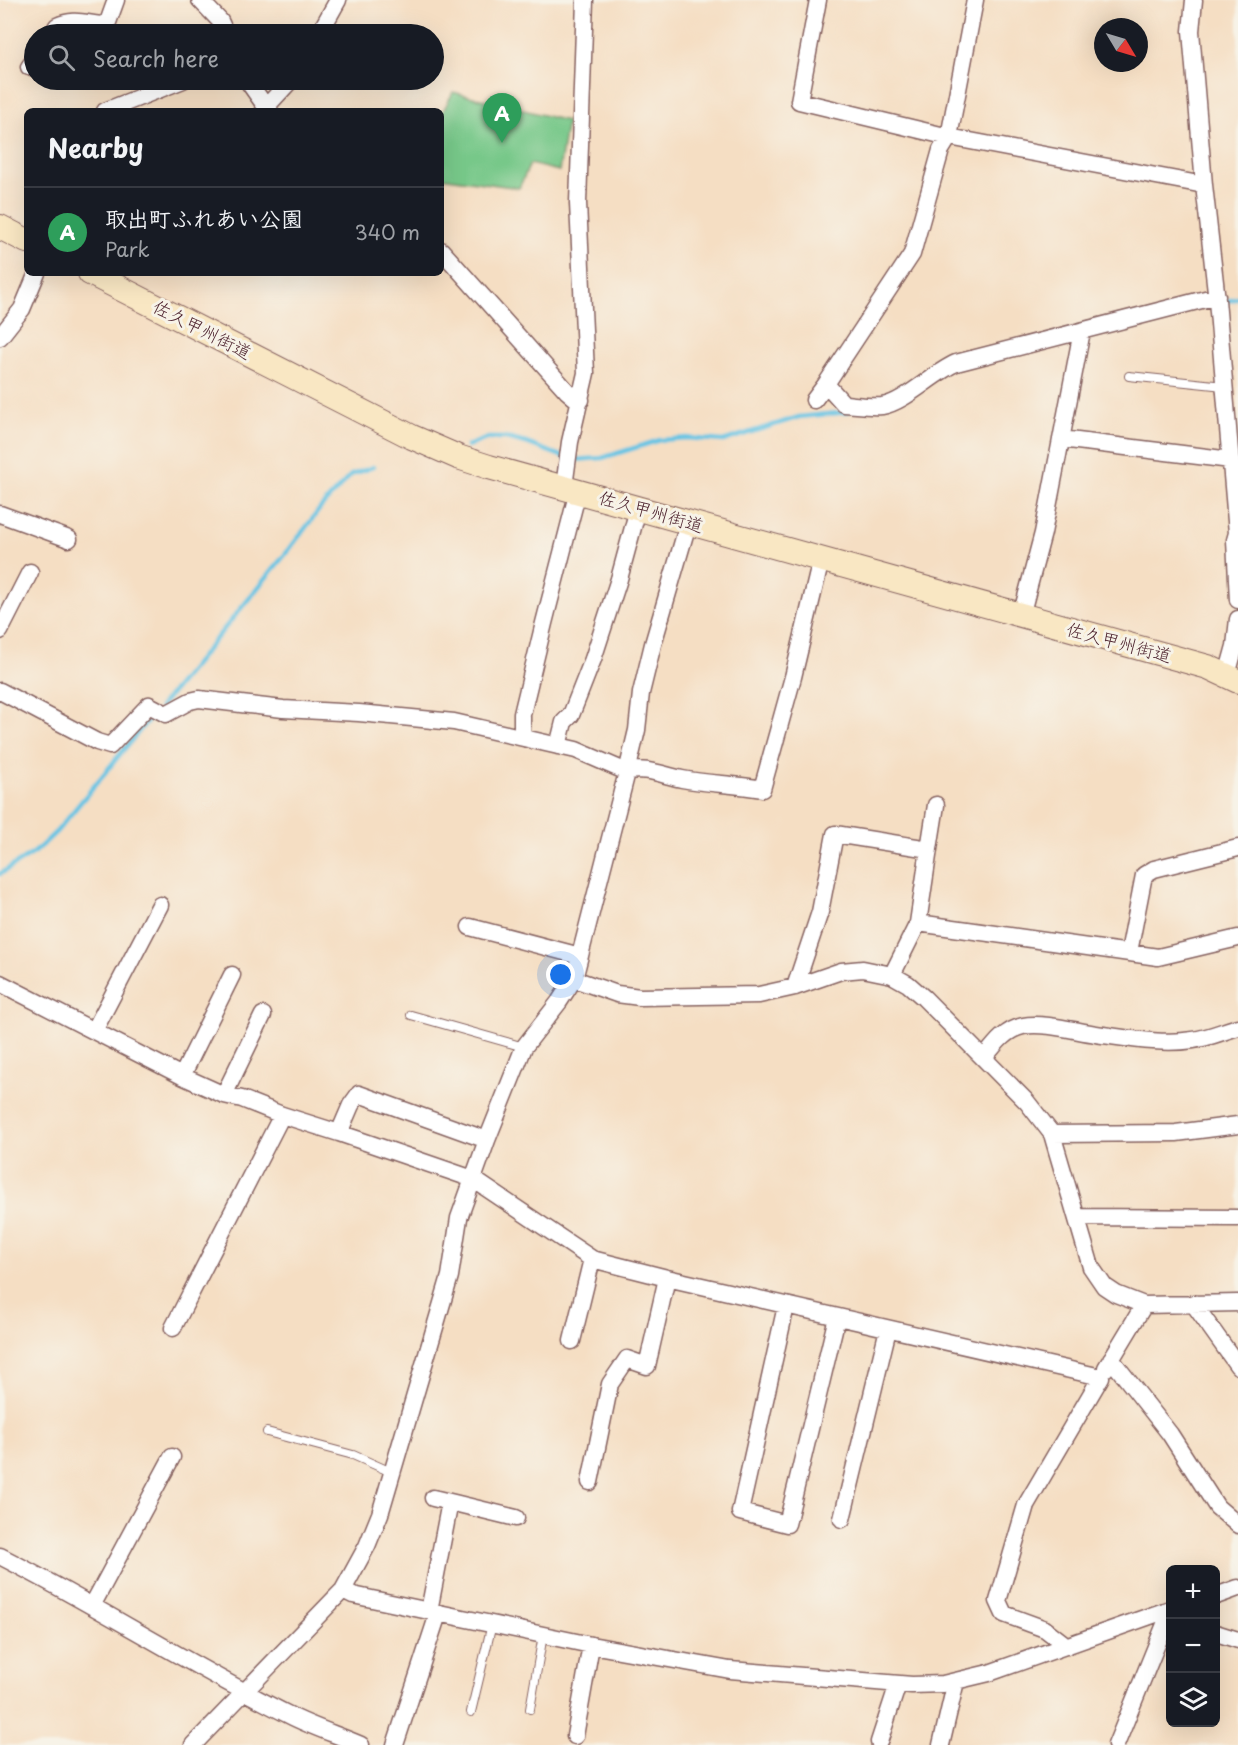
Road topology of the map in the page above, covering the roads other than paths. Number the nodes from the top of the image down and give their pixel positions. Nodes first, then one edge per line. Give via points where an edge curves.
1 (116, 0) edge
2 (200, 0) edge
3 (338, 0) edge
4 (585, 0) edge
5 (818, 0) edge
6 (975, 0) edge
7 (1194, 0) edge
8 (64, 24) edge
9 (88, 24) edge
10 (107, 24) edge
11 (221, 24) edge
12 (325, 24) edge
13 (158, 90) edge
14 (254, 90) edge
15 (283, 90) edge
16 (113, 108) edge
17 (267, 108) edge
18 (269, 108) edge
19 (949, 137) junction
20 (1204, 185) junction
21 (0, 227) edge
22 (24, 239) edge
23 (444, 253) edge
24 (36, 276) edge
25 (96, 276) edge
26 (1217, 301) junction
27 (1082, 335) junction
28 (0, 337) edge
29 (1129, 376) dead end
30 (826, 384) junction
31 (1224, 386) junction
32 (581, 400) junction
33 (814, 400) dead end
34 (1060, 439) junction
35 (1231, 460) junction
36 (571, 489) junction
37 (638, 509) junction
38 (0, 514) edge
39 (688, 524) junction
40 (1237, 533) edge
41 (69, 539) dead end
42 (821, 560) junction
43 (30, 572) dead end
44 (1238, 600) edge
45 (1021, 616) junction
46 (1238, 619) edge
47 (0, 631) edge
48 (1236, 646) edge
49 (1233, 678) edge
50 (0, 691) edge
51 (522, 737) junction
52 (558, 746) junction
53 (627, 772) junction
54 (936, 805) dead end
55 (1238, 848) edge
56 (929, 849) junction
57 (160, 905) dead end
58 (918, 923) junction
59 (470, 927) dead end
60 (1238, 938) edge
61 (1129, 952) junction
62 (580, 956) junction
63 (232, 975) dead end
64 (892, 975) junction
65 (574, 979) junction
66 (0, 983) edge
67 (795, 987) junction
68 (263, 1015) dead end
69 (411, 1015) dead end
70 (1238, 1027) edge
71 (94, 1031) junction
72 (524, 1047) junction
73 (984, 1058) junction
74 (182, 1076) junction
75 (224, 1095) junction
76 (282, 1115) junction
77 (1238, 1125) edge
78 (339, 1132) junction
79 (1052, 1134) junction
80 (487, 1140) junction
81 (473, 1179) junction
82 (1077, 1217) junction
83 (1238, 1218) edge
84 (592, 1259) junction
85 (667, 1278) junction
86 (1193, 1303) junction
87 (1238, 1304) edge
88 (786, 1305) junction
89 (1144, 1305) junction
90 (837, 1317) junction
91 (173, 1328) dead end
92 (888, 1329) junction
93 (572, 1341) dead end
94 (1112, 1359) junction
95 (1238, 1366) edge
96 (1101, 1377) junction
97 (267, 1432) dead end
98 (172, 1457) dead end
99 (391, 1472) junction
100 (590, 1482) dead end
101 (433, 1498) dead end
102 (450, 1502) junction
103 (516, 1518) dead end
104 (842, 1519) dead end
105 (1238, 1525) edge
106 (0, 1556) edge
107 (1238, 1588) edge
108 (343, 1590) junction
109 (1220, 1594) edge
110 (92, 1606) junction
111 (433, 1613) junction
112 (1166, 1616) edge
113 (1168, 1619) edge
114 (492, 1624) junction
115 (543, 1635) junction
116 (1220, 1635) edge
117 (1238, 1640) edge
118 (591, 1646) junction
119 (1067, 1646) junction
120 (956, 1681) junction
121 (898, 1684) junction
122 (244, 1692) junction
123 (530, 1709) dead end
124 (471, 1712) dead end
125 (575, 1736) dead end
126 (879, 1742) dead end
127 (193, 1745) edge
128 (361, 1745) edge
129 (395, 1745) edge
130 (942, 1745) edge
131 (1116, 1745) edge

1 - 10 street
2 - 11 street
3 - 12 street
4 - 32 street via 578,202 586,373
5 - 19 street via 799,101
6 - 19 street
7 - 20 street via 1191,31
8 - 9 street via 82,20
13 - 16 street
14 - 17 street
15 - 18 street
19 - 20 street
19 - 30 street via 941,150 912,254
20 - 26 street
21 - 22 street
23 - 32 street via 567,391
24 - 28 street via 22,309
25 - 36 street, 佐久甲州街道 via 412,437 458,457
26 - 27 street
26 - 31 street
27 - 30 street via 956,363 884,406 844,404
27 - 34 street
29 - 31 lane
30 - 33 street
31 - 35 street
32 - 36 street via 570,442
34 - 35 street
34 - 45 street via 1043,533
35 - 40 street
36 - 37 street, 佐久甲州街道
36 - 51 street via 522,714
37 - 39 street, 佐久甲州街道
37 - 52 street via 593,659 571,715 564,722
38 - 41 street
39 - 42 street, 佐久甲州街道
39 - 53 street via 643,683
40 - 44 street
42 - 45 street, 佐久甲州街道
42 - 53 street via 762,789 636,769
43 - 47 street
45 - 49 street, 佐久甲州街道 via 1208,667
46 - 48 street
48 - 49 street
50 - 51 street via 110,746 149,705 166,714 190,701 209,700 454,722
51 - 52 street
52 - 53 street
53 - 62 street
54 - 56 street
55 - 61 street via 1154,869 1144,875
56 - 58 street
56 - 67 street via 835,834 820,912
57 - 71 street
58 - 61 street
58 - 64 street
59 - 62 street
60 - 61 street via 1158,957
62 - 65 street
63 - 74 street
64 - 67 street via 863,969 841,971
64 - 73 street via 924,998
65 - 67 street via 640,998 759,995
65 - 72 street
66 - 71 street
68 - 75 street
69 - 72 lane
70 - 73 street via 1179,1041 1023,1026 1008,1032
71 - 74 street
72 - 80 street
73 - 79 street
74 - 75 street
75 - 76 street
76 - 78 street
76 - 91 street
77 - 79 street via 1176,1132
78 - 80 street via 358,1094
78 - 81 street
79 - 82 street
80 - 81 street
81 - 84 street
81 - 99 street via 459,1218 450,1276
82 - 83 street
82 - 89 street via 1091,1267 1104,1286
84 - 85 street
84 - 93 street
85 - 88 street
85 - 100 street via 647,1366 627,1359 610,1384
86 - 87 street
86 - 89 street
86 - 95 street
88 - 90 street
88 - 90 street via 740,1512 787,1524
89 - 94 street
90 - 92 street
92 - 96 street
92 - 104 street
94 - 96 street
94 - 105 street via 1170,1434 1217,1507
96 - 119 street via 1026,1505 998,1601 1004,1614 1045,1629
97 - 99 lane via 353,1455
98 - 110 street
99 - 108 street via 367,1546
101 - 102 street
102 - 103 street
102 - 111 street
106 - 110 street
107 - 109 street
108 - 111 street
108 - 122 street
110 - 122 street
111 - 114 street
111 - 129 street
112 - 119 street
113 - 131 street
114 - 115 street
114 - 124 lane
115 - 118 street
115 - 123 lane
116 - 117 street
118 - 121 street via 730,1670
118 - 125 street
119 - 120 street
120 - 121 street
120 - 130 street
121 - 126 street
122 - 127 street
122 - 128 street

